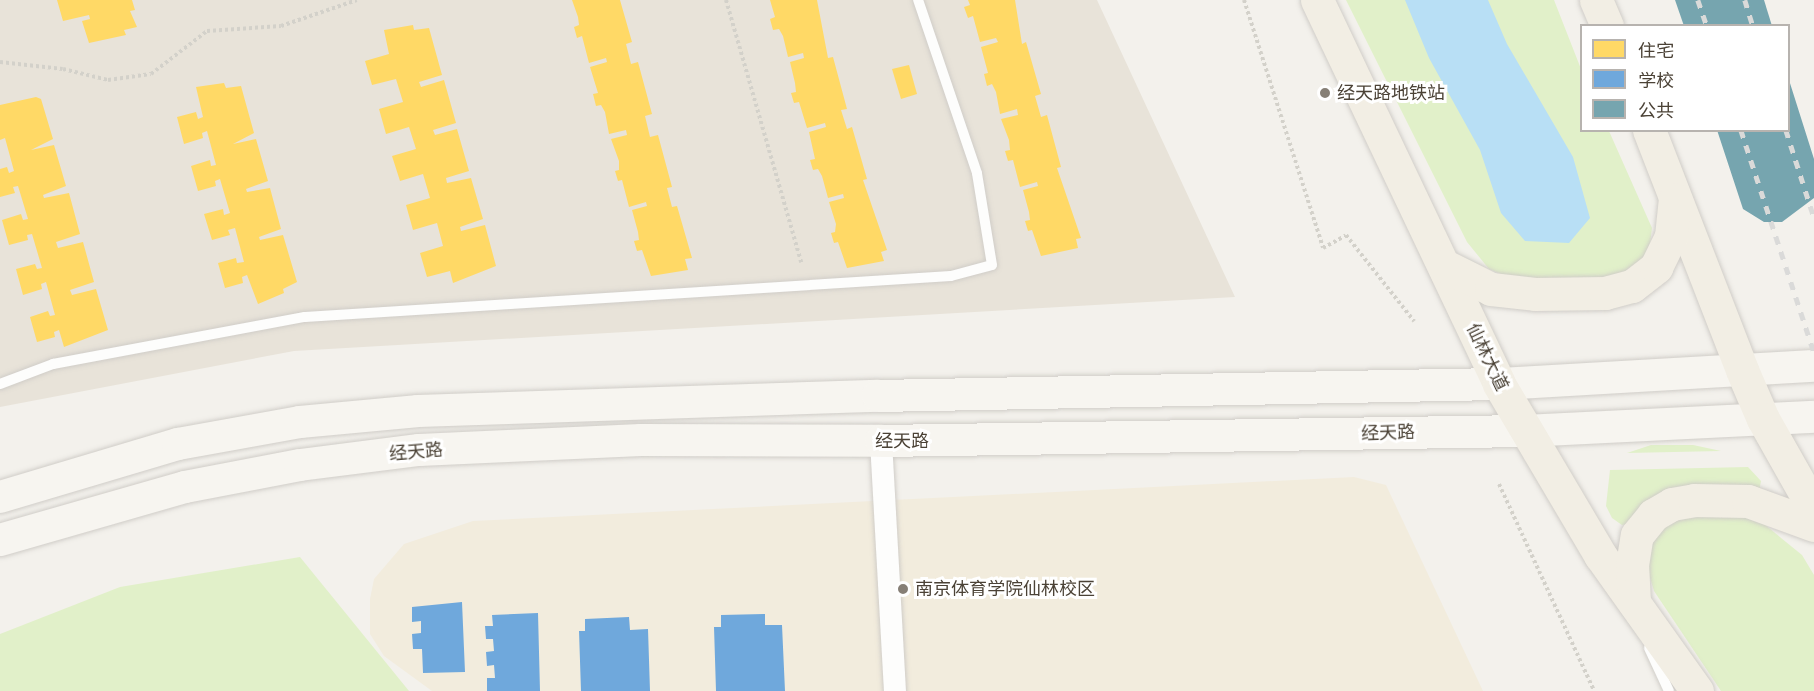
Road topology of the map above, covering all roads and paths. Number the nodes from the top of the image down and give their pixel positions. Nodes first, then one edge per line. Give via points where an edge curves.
1 (357, 0) edge
2 (726, 0) edge
3 (918, 0) edge
4 (1244, 0) edge
5 (1317, 0) edge
6 (1596, 0) edge
7 (1605, 24) edge
8 (0, 62) edge
9 (1650, 132) edge
10 (1675, 198) junction
11 (801, 262) dead end
12 (1445, 266) junction
13 (1414, 321) dead end
14 (1814, 366) edge
15 (1742, 370) junction
16 (0, 384) edge
17 (1499, 384) junction
18 (1814, 417) edge
19 (1763, 419) junction
20 (1525, 431) junction
21 (881, 441) junction
22 (1499, 484) dead end
23 (0, 497) edge
24 (1814, 509) edge
25 (1814, 525) edge
26 (0, 540) edge
27 (1600, 555) junction
28 (1634, 602) junction
29 (895, 691) edge
30 (1594, 691) edge
31 (1669, 691) edge
32 (1697, 691) edge

1 - 8 path via 281,26 207,31 151,74 108,80
2 - 11 path
3 - 16 lane via 977,173 992,265 951,276 305,317 53,364
4 - 13 path via 1323,248 1346,235
5 - 12 main road, 仙林大道
6 - 7 main road
9 - 10 main road
10 - 12 main road via 1671,236 1656,267 1632,286 1605,293 1535,294 1491,289
10 - 15 main road
12 - 17 main road, 仙林大道
14 - 15 main road
15 - 17 main road
15 - 19 main road
17 - 20 main road, 仙林大道
17 - 23 main road via 818,398 418,411 300,422 178,444
18 - 19 main road, 经天路
19 - 20 main road, 经天路
19 - 24 main road
20 - 21 main road, 经天路
20 - 27 main road, 仙林大道
21 - 26 main road, 经天路 via 641,440 419,450 300,465 185,487
21 - 29 street
22 - 30 path
25 - 28 main road via 1748,501 1694,500 1672,504 1653,515 1637,535 1632,564
27 - 28 main road, 仙林大道
27 - 31 lane
28 - 32 main road, 仙林大道

